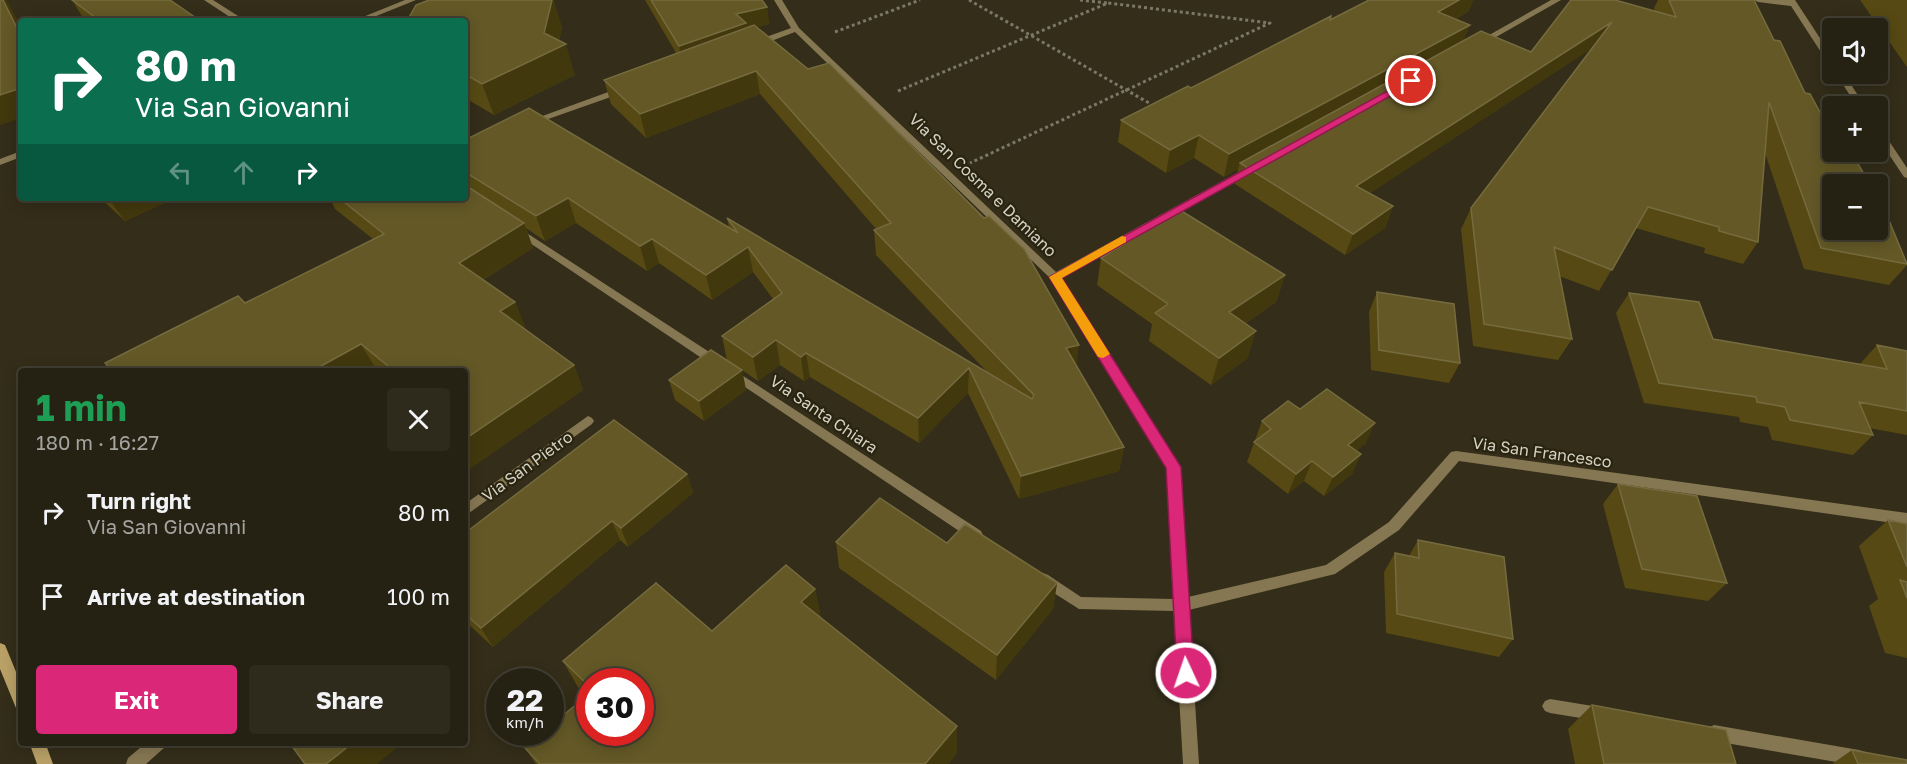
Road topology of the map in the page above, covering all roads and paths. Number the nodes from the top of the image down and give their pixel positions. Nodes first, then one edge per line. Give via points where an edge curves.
1 (208, 0) edge
2 (412, 0) edge
3 (778, 0) edge
4 (920, 0) edge
5 (969, 0) edge
6 (1080, 0) edge
7 (1557, 0) edge
8 (1758, 0) edge
9 (1792, 2) edge
10 (1108, 3) junction
11 (238, 18) edge
12 (365, 18) edge
13 (796, 29) junction
14 (1031, 36) junction
15 (809, 41) junction
16 (1473, 46) edge
17 (1822, 47) edge
18 (741, 49) edge
19 (630, 87) edge
20 (1126, 90) junction
21 (872, 102) junction
22 (1149, 103) edge
23 (520, 126) edge
24 (1888, 146) edge
25 (18, 155) edge
26 (1264, 161) edge
27 (0, 162) edge
28 (947, 174) junction
29 (1907, 175) edge
30 (505, 221) edge
31 (1055, 277) junction
32 (588, 421) dead end
33 (468, 509) edge
34 (1907, 519) edge
35 (990, 544) edge
36 (1030, 570) edge
37 (1182, 605) junction
38 (0, 650) edge
39 (18, 695) edge
40 (1550, 706) dead end
41 (1619, 717) edge
42 (1700, 731) edge
43 (38, 746) edge
44 (154, 746) edge
45 (1874, 760) edge
46 (45, 764) edge
47 (134, 764) edge
48 (1191, 764) edge

1 - 11 street
2 - 12 street
3 - 13 street, Via San Cosma e Damiano
4 - 15 path
5 - 14 path
6 - 10 path
7 - 16 street
8 - 9 street
9 - 17 street
10 - 14 path
10 - 20 path via 1270,23
13 - 15 street, Via San Cosma e Damiano
13 - 18 street
14 - 20 path
14 - 21 path
15 - 21 street, Via San Cosma e Damiano
19 - 23 street
20 - 22 path
20 - 28 path
21 - 28 street, Via San Cosma e Damiano
24 - 29 street
25 - 27 street
26 - 31 street
28 - 31 street, Via San Cosma e Damiano
30 - 35 street, Via Santa Chiara
31 - 37 street, Via San Cosma e Damiano via 1173,467
32 - 33 street, Via San Pietro
34 - 37 street, Via San Francesco via 1456,456 1394,526 1330,570
36 - 37 street via 1080,603
37 - 48 street, Via San Cosma e Damiano
38 - 39 street
40 - 41 street
42 - 45 street
43 - 46 street
44 - 47 street

